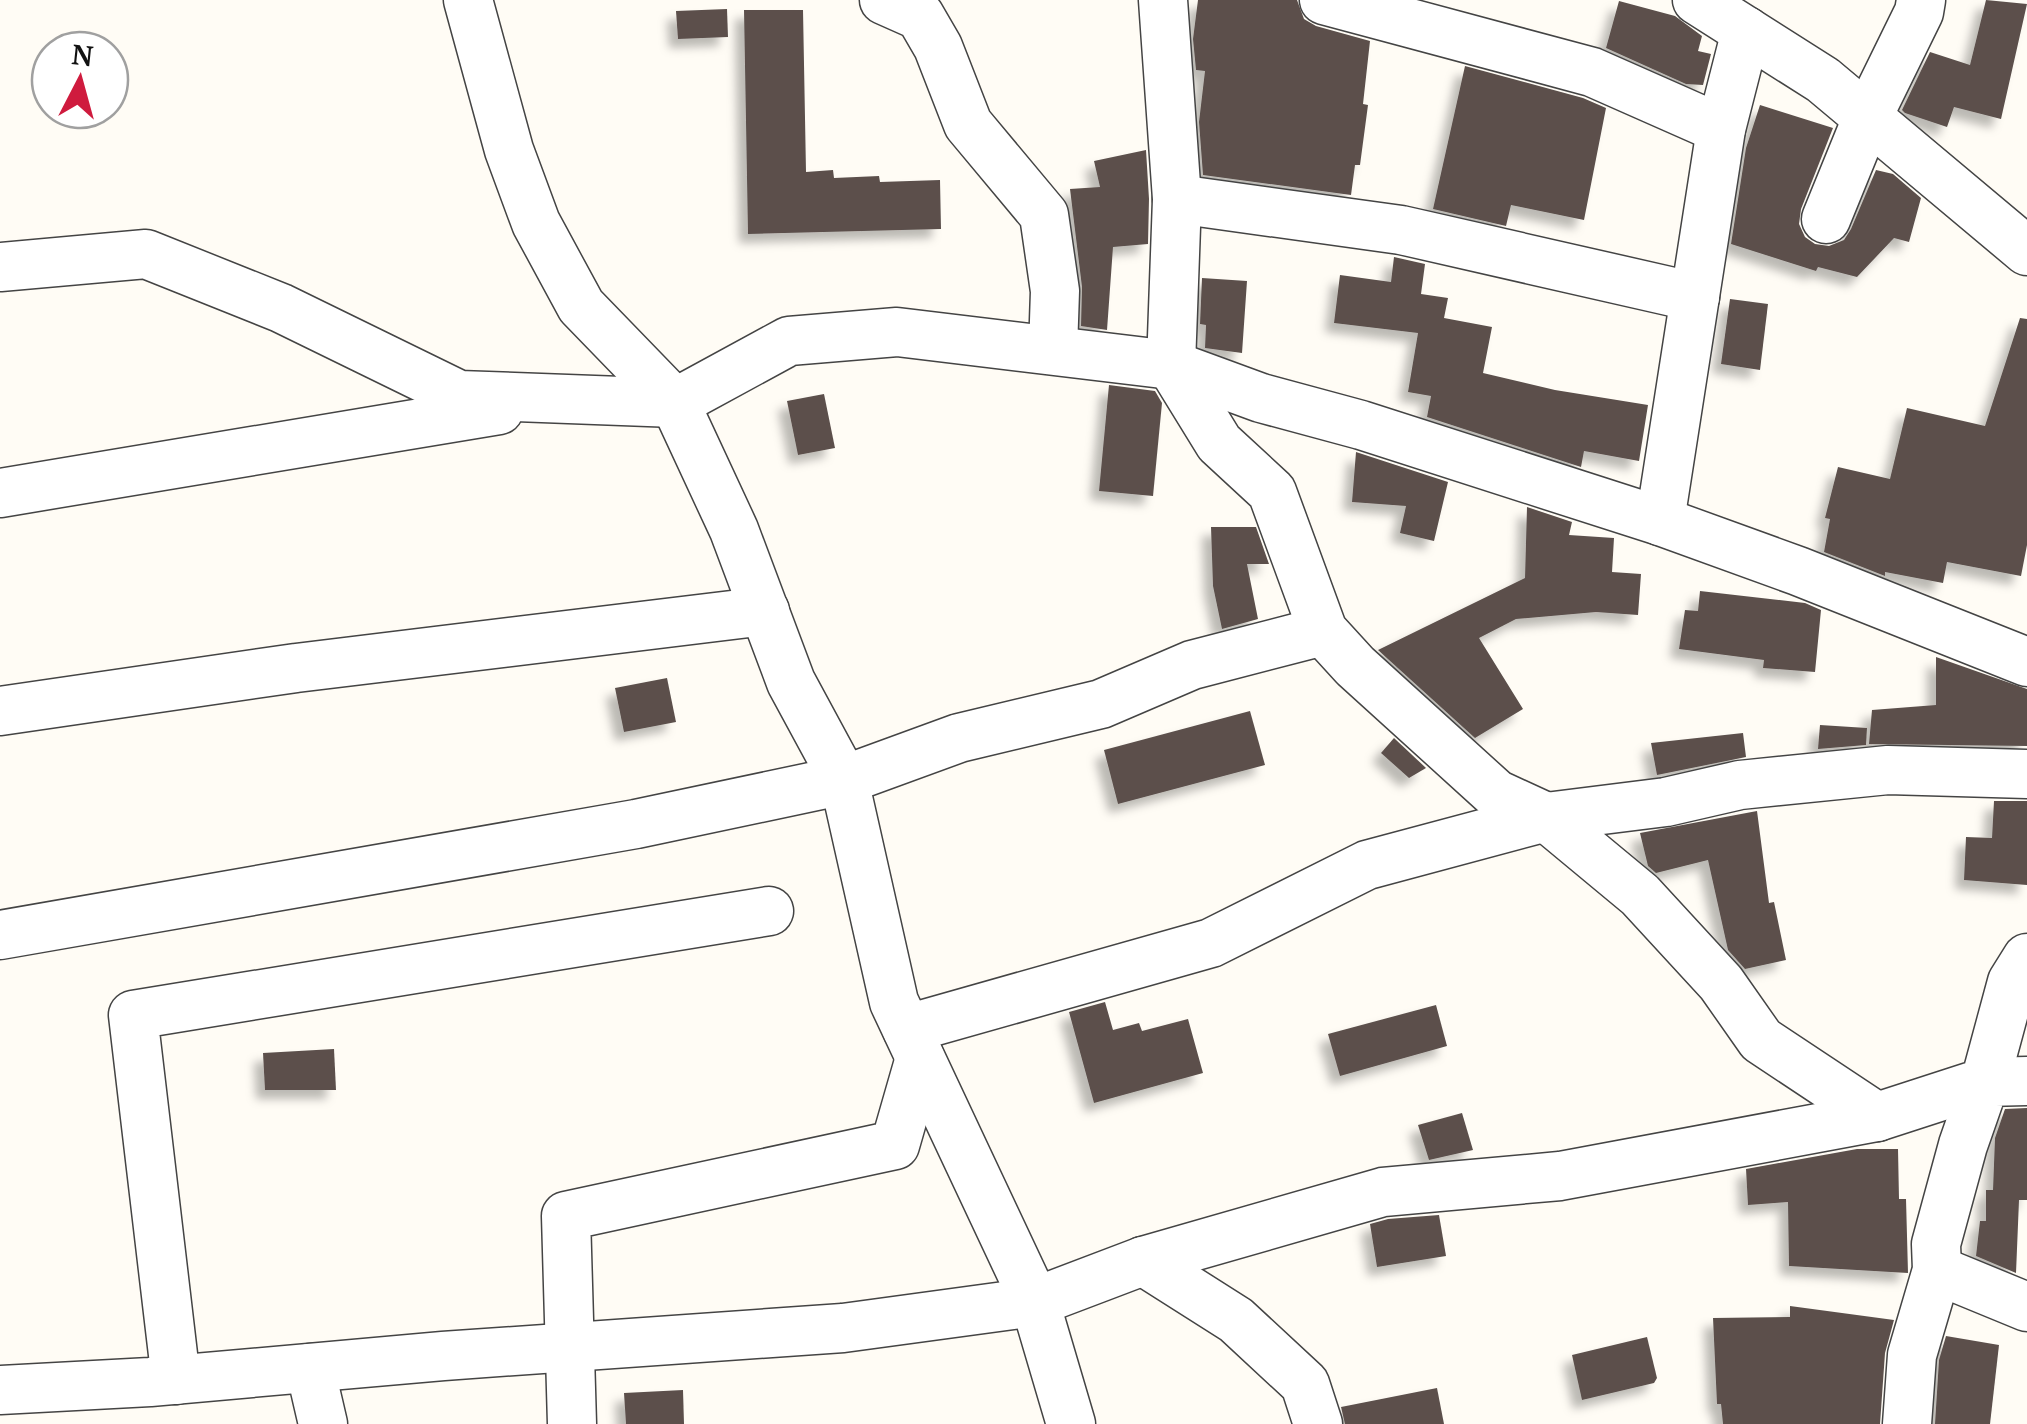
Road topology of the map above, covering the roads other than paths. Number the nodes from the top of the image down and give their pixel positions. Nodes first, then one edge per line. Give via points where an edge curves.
1 (468, 0) edge
2 (884, 0) edge
3 (1163, 0) edge
4 (1324, 0) edge
5 (1697, 0) edge
6 (1922, 0) edge
7 (1746, 31) junction
8 (1868, 116) junction
9 (1721, 128) junction
10 (1177, 199) junction
11 (1826, 219) dead end
12 (2027, 251) edge
13 (0, 267) edge
14 (1695, 297) junction
15 (1053, 350) junction
16 (1171, 365) junction
17 (556, 400) junction
18 (675, 403) junction
19 (0, 494) edge
20 (1660, 521) junction
21 (764, 611) junction
22 (1323, 631) junction
23 (2027, 662) edge
24 (0, 711) edge
25 (2027, 774) edge
26 (844, 780) junction
27 (1546, 818) junction
28 (768, 911) dead end
29 (0, 935) edge
30 (2027, 958) edge
31 (914, 1043) junction
32 (2006, 1082) edge
33 (1877, 1117) junction
34 (1142, 1261) junction
35 (1937, 1270) junction
36 (1035, 1302) junction
37 (2027, 1306) edge
38 (570, 1347) junction
39 (310, 1368) junction
40 (176, 1380) junction
41 (0, 1390) edge
42 (323, 1424) edge
43 (572, 1424) edge
44 (1071, 1424) edge
45 (1318, 1424) edge
46 (1907, 1424) edge

1 - 18 street via 536,223 580,306
2 - 15 street via 920,16 968,124 1044,215 1055,291
3 - 10 street
4 - 9 street via 1592,72
5 - 7 street
6 - 8 street
7 - 8 street
7 - 9 street
8 - 11 street
8 - 12 street
9 - 14 street
10 - 14 street via 1402,230
10 - 16 street
13 - 17 street via 146,254 281,308 459,395
14 - 20 street
15 - 16 street
15 - 18 street via 897,332 789,341
16 - 20 street
16 - 22 street via 1219,444 1272,492
17 - 18 street
17 - 19 street
18 - 21 street
20 - 23 street
21 - 24 street
21 - 26 street via 791,682
22 - 26 street via 1192,665 1101,704 959,738
22 - 27 street via 1496,794
25 - 27 street via 1888,770 1740,785
26 - 29 street via 636,824
26 - 31 street via 894,1002
27 - 31 street via 1367,865 1211,942
27 - 33 street via 1640,895 1721,983 1762,1040
28 - 40 street via 133,1015
30 - 32 street via 2012,982
31 - 36 street
31 - 38 street via 894,1145 566,1216
32 - 33 street
32 - 35 street via 1964,1145 1936,1244
33 - 34 street via 1560,1176 1383,1192
34 - 36 street
34 - 45 street via 1236,1320 1305,1384
35 - 37 street
35 - 46 street via 1912,1355
36 - 38 street via 843,1328
36 - 44 street
38 - 39 street
38 - 43 street
39 - 40 street
39 - 42 street
40 - 41 street

